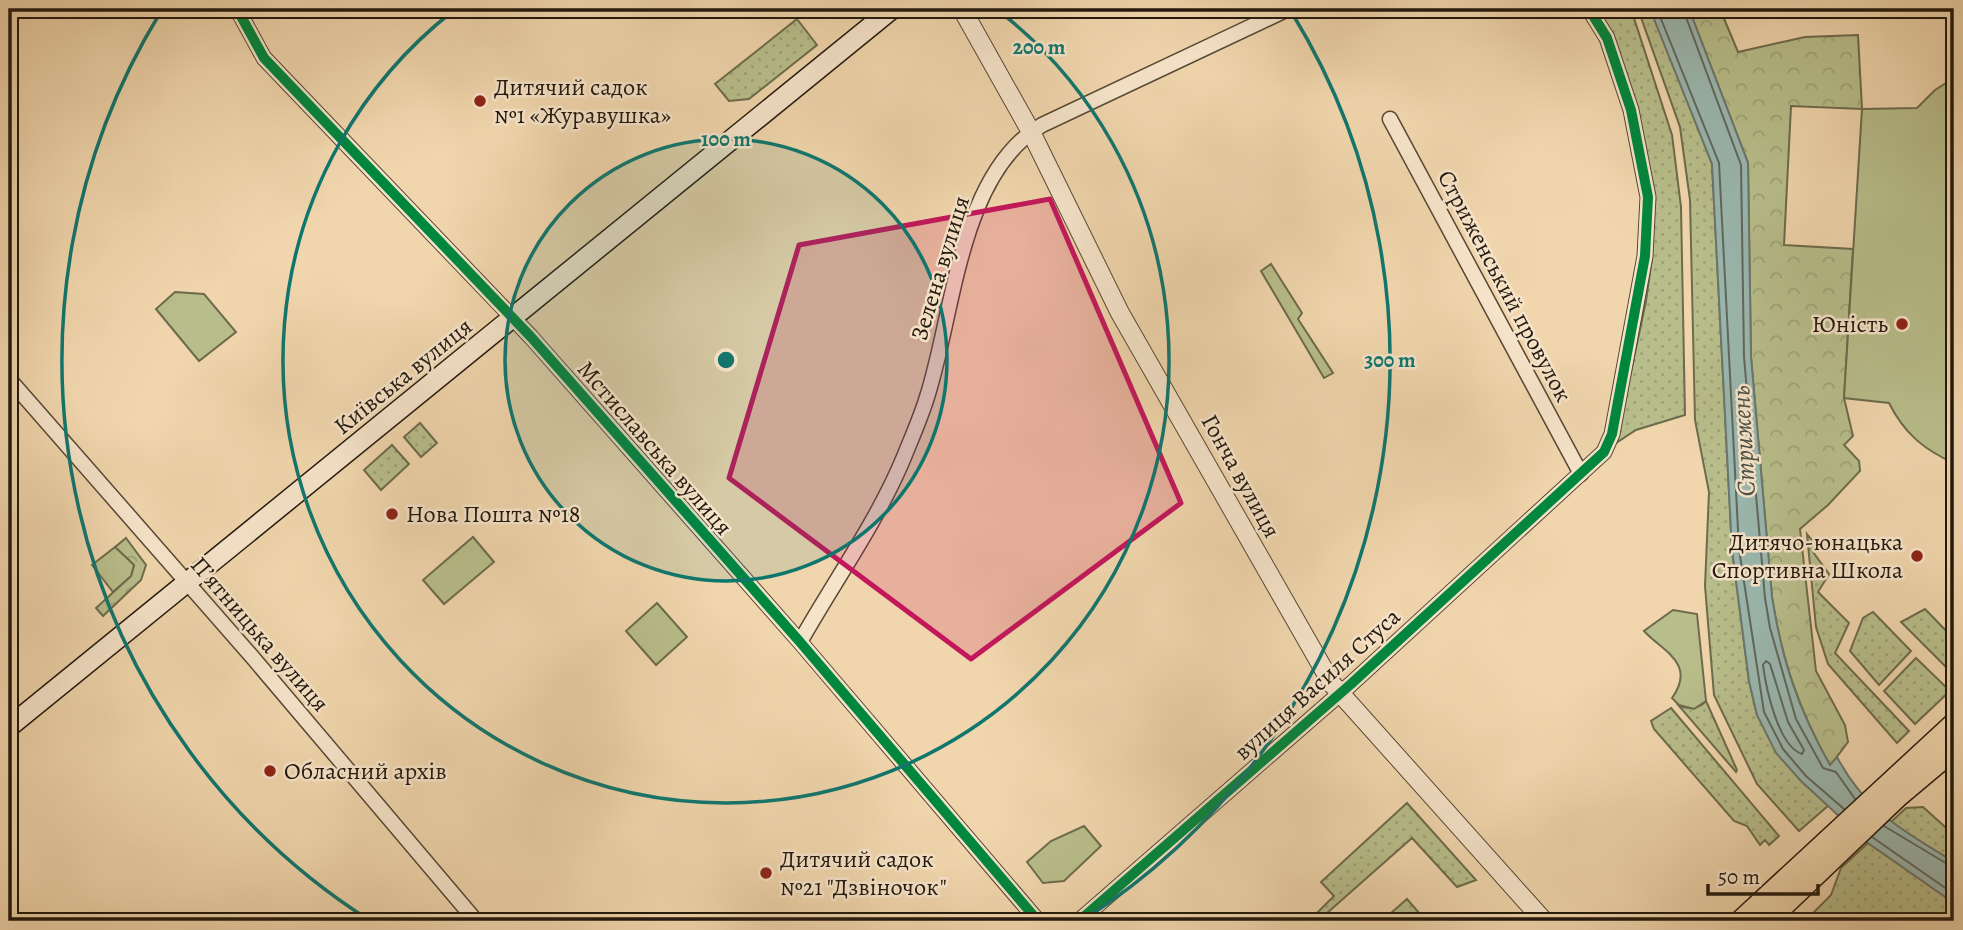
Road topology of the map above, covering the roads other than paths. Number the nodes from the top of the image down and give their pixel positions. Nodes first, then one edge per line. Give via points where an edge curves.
1 (237, 9) edge
2 (892, 9) edge
3 (962, 9) edge
4 (1288, 9) edge
5 (1589, 9) edge
6 (1390, 119) dead end
7 (1031, 132) junction
8 (513, 318) junction
9 (9, 379) edge
10 (1581, 474) junction
11 (185, 581) junction
12 (800, 642) junction
13 (1339, 695) junction
14 (1954, 724) edge
15 (9, 727) edge
16 (1954, 749) edge
17 (1892, 790) junction
18 (1830, 848) junction
19 (476, 921) edge
20 (1038, 921) edge
21 (1079, 921) edge
22 (1544, 921) edge
23 (1741, 921) edge
24 (1767, 921) edge

1 - 8 street, Мстиславська вулиця via 264,58
2 - 8 main road, Київська вулиця
3 - 7 street, Гонча вулиця
4 - 7 street, Зелена вулиця
5 - 10 street, вулиця Василя Стуса via 1607,38 1631,110 1648,197 1644,267 1612,435 1604,452
6 - 10 street, Стриженський провулок
7 - 12 street, Зелена вулиця via 1016,143 979,206 928,397 903,460 846,569
7 - 13 street, Гонча вулиця via 1120,313
8 - 11 main road, Київська вулиця
8 - 12 street, Мстиславська вулиця
9 - 11 street, Пʼятницька вулиця
10 - 13 street, вулиця Василя Стуса
11 - 15 main road, Київська вулиця
11 - 19 street, Пʼятницька вулиця
12 - 20 street, Мстиславська вулиця
13 - 21 street, вулиця Василя Стуса
13 - 22 street, Гонча вулиця
14 - 17 main road
16 - 17 main road
17 - 18 main road
18 - 23 main road
18 - 24 main road

